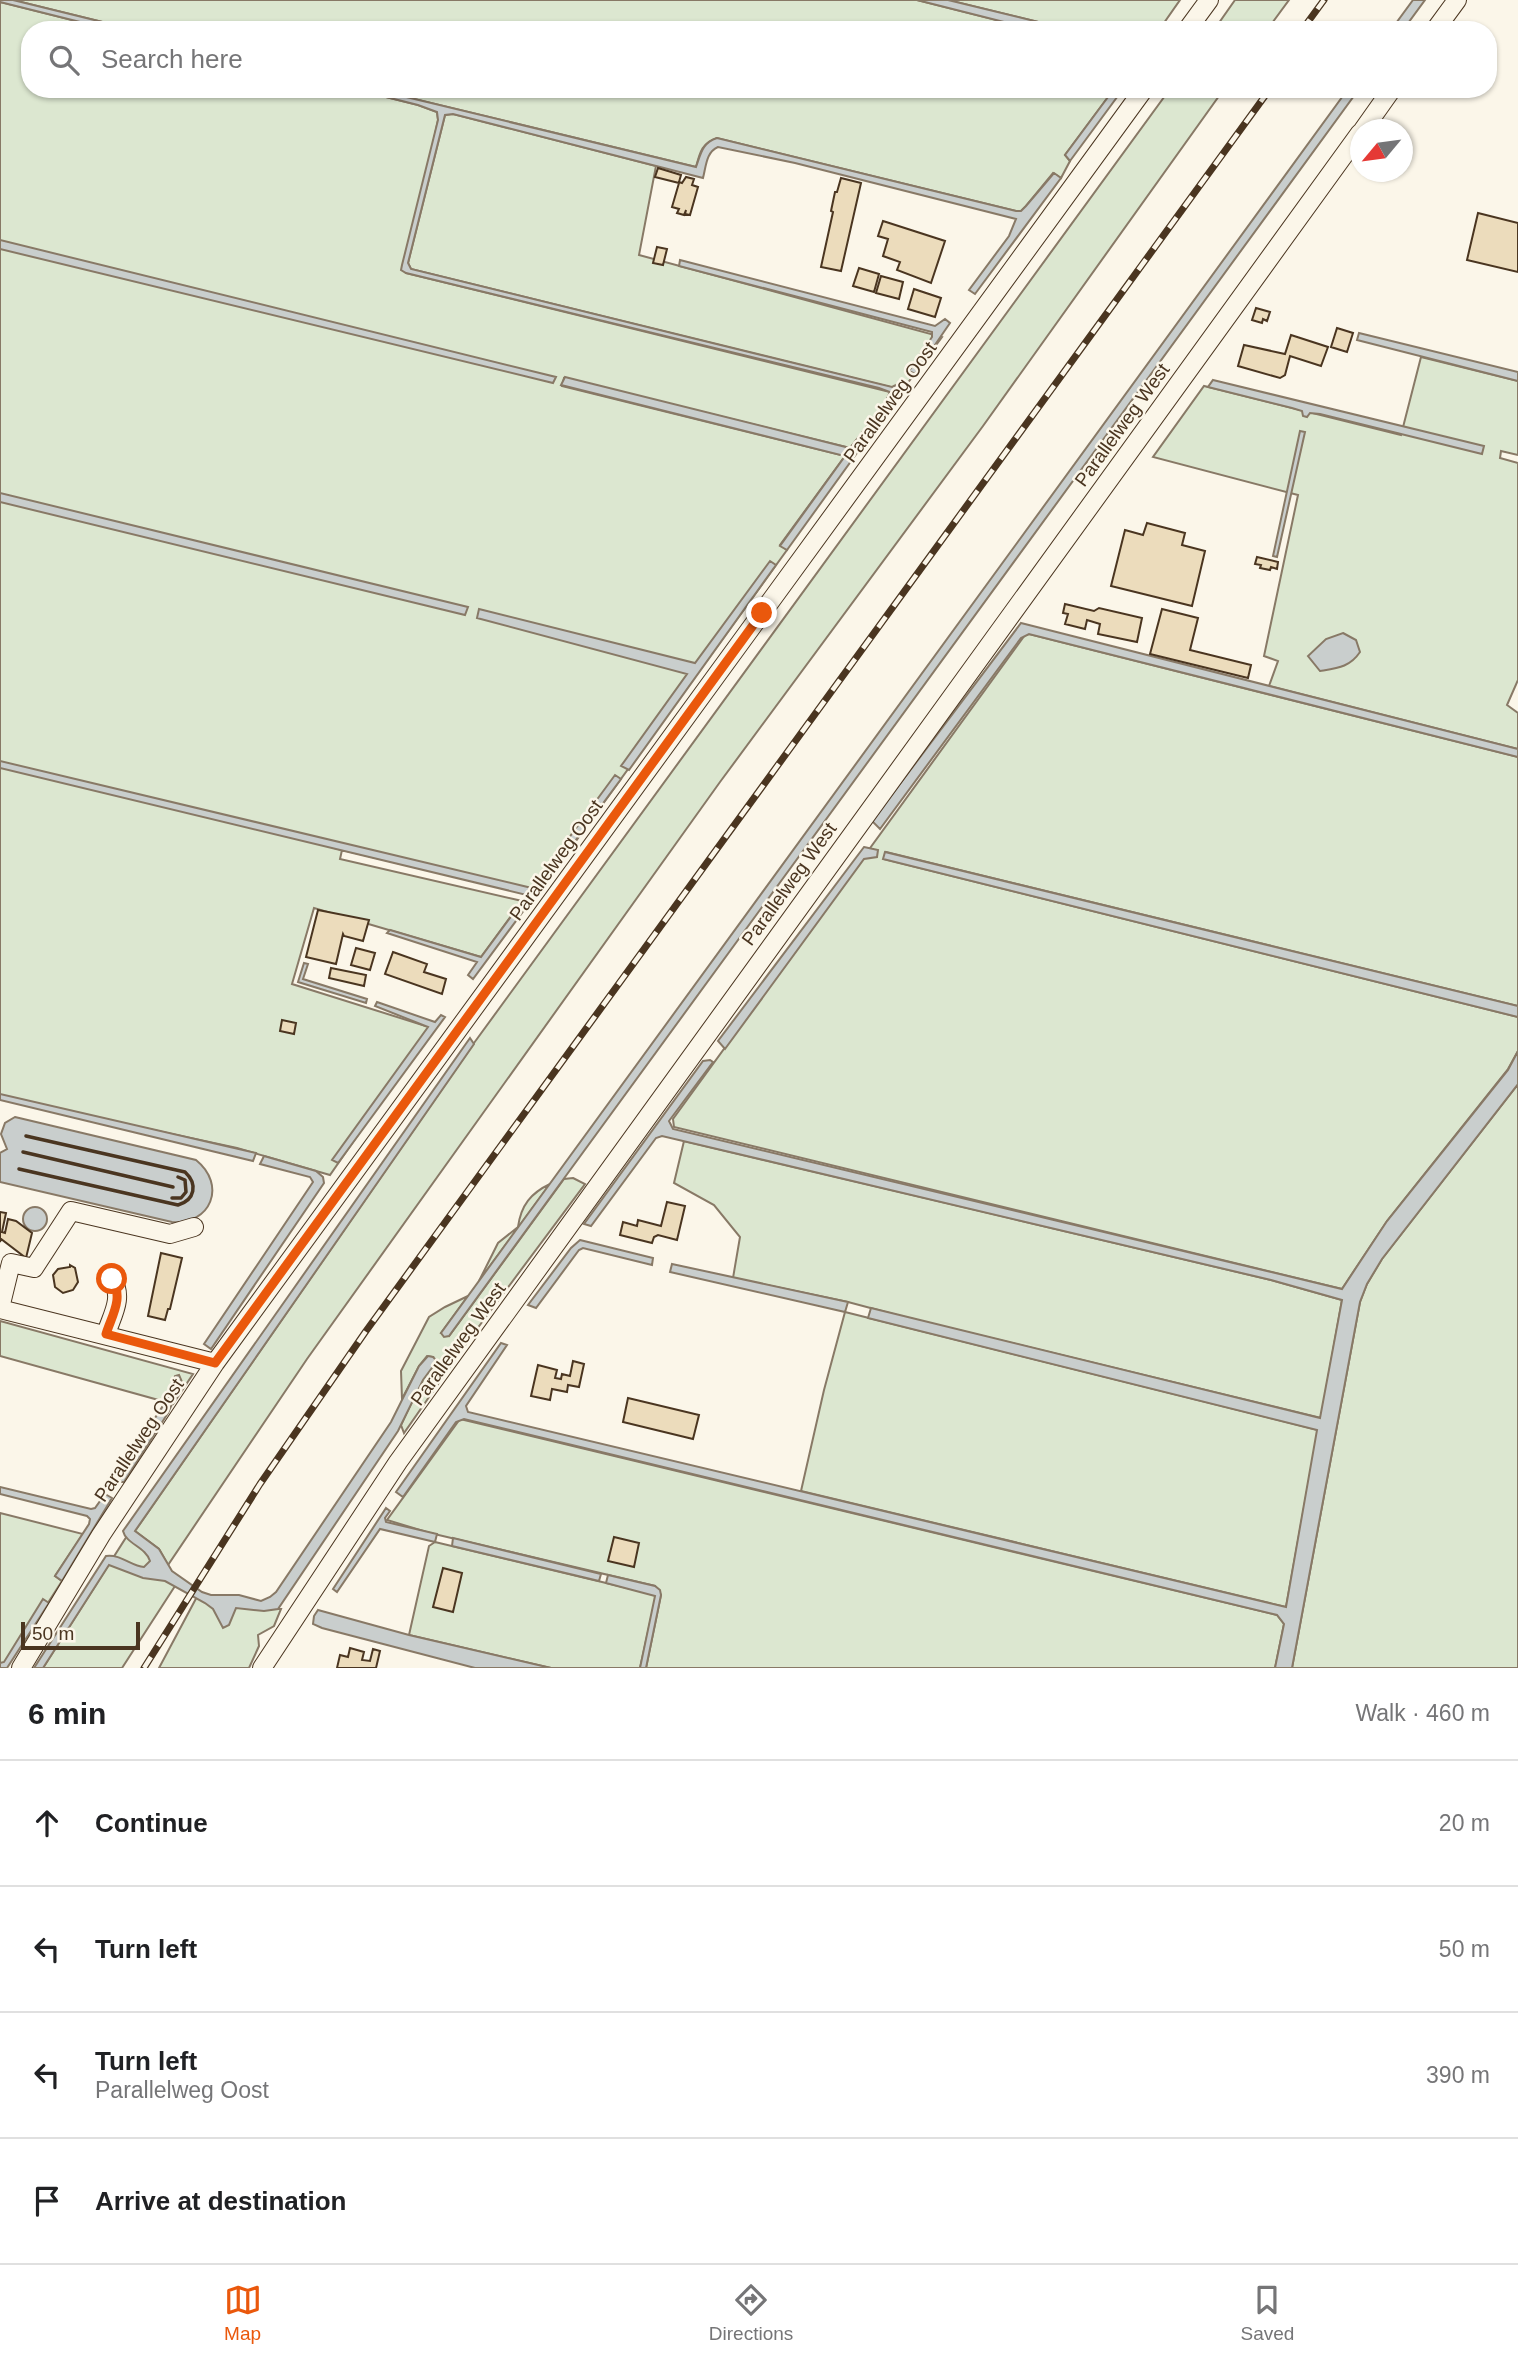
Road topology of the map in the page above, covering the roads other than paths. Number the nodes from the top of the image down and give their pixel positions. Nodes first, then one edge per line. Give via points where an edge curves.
1 (1209, 0) edge
2 (1457, 0) edge
3 (1194, 21) edge
4 (1442, 21) edge
5 (1137, 98) edge
6 (1386, 98) edge
7 (1371, 119) edge
8 (1350, 148) edge
9 (194, 1227) dead end
10 (112, 1279) dead end
11 (0, 1308) edge
12 (106, 1334) junction
13 (215, 1363) junction
14 (21, 1668) edge
15 (262, 1668) edge

1 - 3 street
2 - 4 street
5 - 13 street, Parallelweg Oost
6 - 7 street, Parallelweg West
8 - 15 street, Parallelweg West via 398,1462
9 - 11 street via 170,1234 71,1211 34,1268 11,1263
10 - 12 street via 118,1301
11 - 12 street
12 - 13 street
13 - 14 street, Parallelweg Oost via 101,1535

